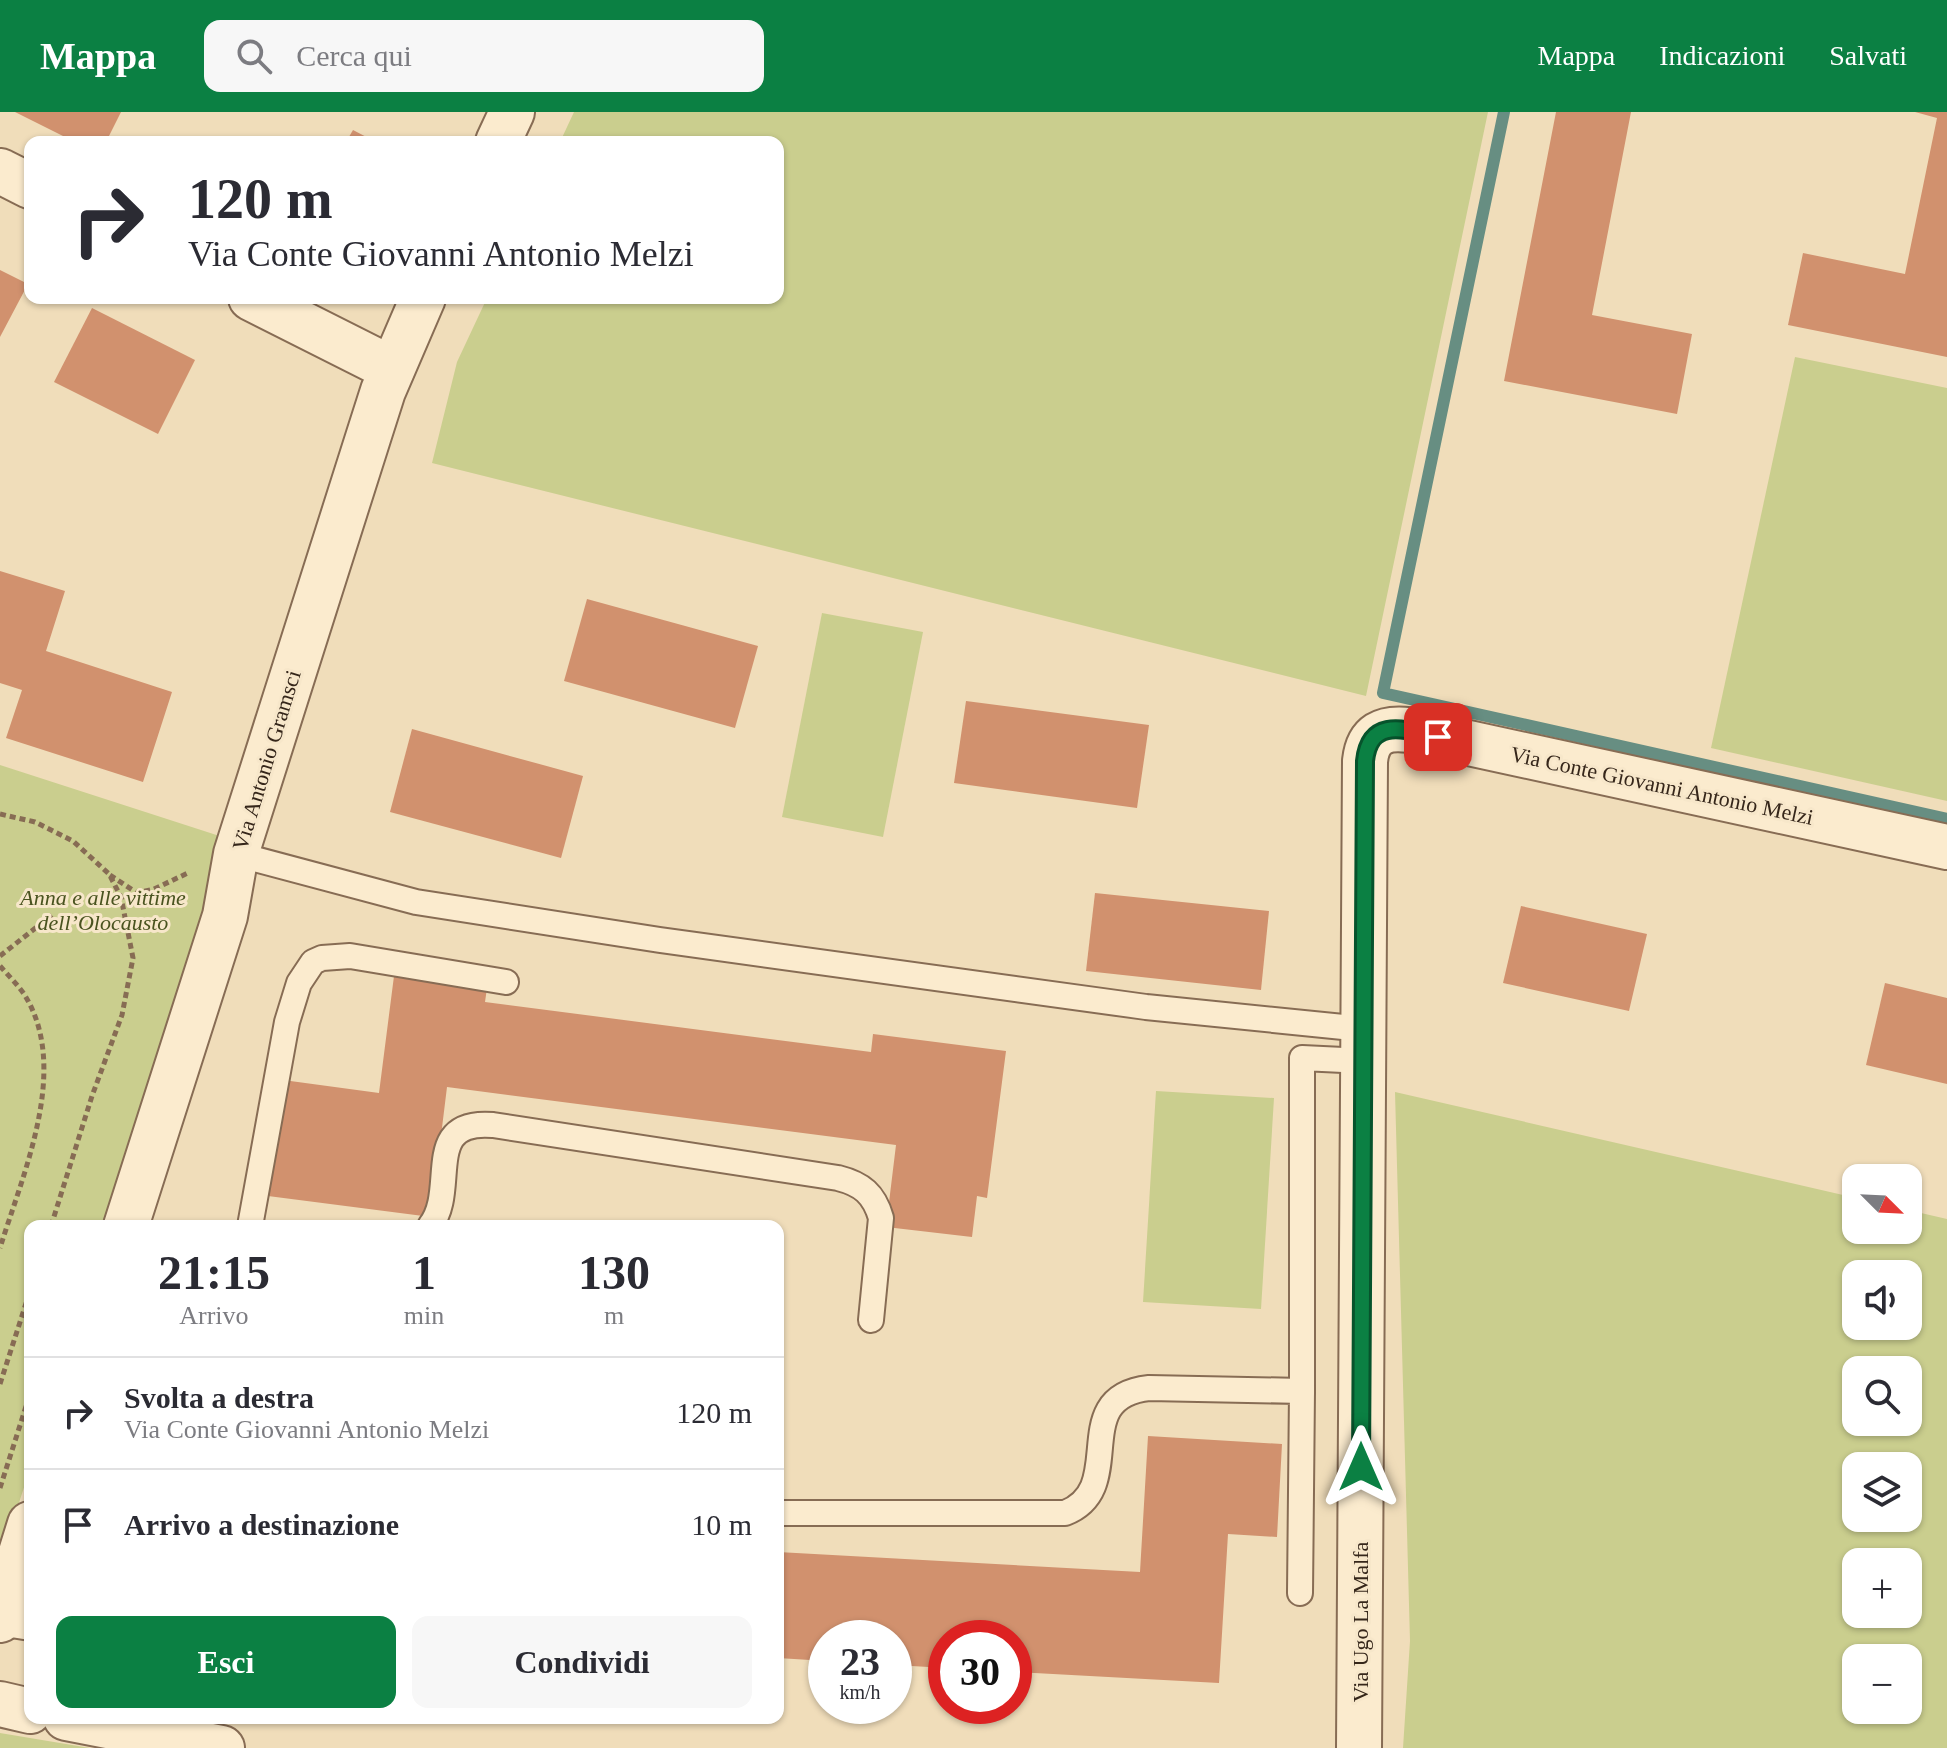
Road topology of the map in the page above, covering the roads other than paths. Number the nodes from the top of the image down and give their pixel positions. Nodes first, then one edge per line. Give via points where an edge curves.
1 (512, 112) edge
2 (501, 136) edge
3 (0, 171) edge
4 (24, 183) edge
5 (263, 304) edge
6 (420, 304) edge
7 (392, 369) junction
8 (1378, 732) joint
9 (1947, 847) edge
10 (236, 854) junction
11 (506, 982) dead end
12 (1363, 1045) junction
13 (128, 1220) edge
14 (251, 1220) edge
15 (434, 1220) edge
16 (871, 1320) dead end
17 (1302, 1391) junction
18 (784, 1513) edge
19 (24, 1543) edge
20 (1300, 1593) dead end
21 (0, 1621) edge
22 (24, 1627) edge
23 (0, 1704) edge
24 (24, 1710) edge
25 (97, 1724) edge
26 (222, 1748) edge
27 (1359, 1748) edge

1 - 2 street
3 - 4 street
5 - 7 street
6 - 7 street, Via Antonio Gramsci
7 - 10 street, Via Antonio Gramsci
8 - 9 street, Via Conte Giovanni Antonio Melzi via 1409,730
8 - 12 street, Via Ugo La Malfa via 1365,761
10 - 12 lane via 416,902 1146,1007
10 - 13 street, Via Antonio Gramsci via 225,916
11 - 14 lane via 350,956 329,955 313,962 299,983 287,1022
12 - 17 lane via 1302,1058
12 - 27 street, Via Ugo La Malfa
15 - 16 lane via 448,1147 461,1128 470,1125 838,1178 864,1188 881,1218
17 - 18 lane via 1149,1388 1125,1393 1102,1423 1091,1493 1065,1513
17 - 20 lane
19 - 21 street
21 - 22 lane
23 - 24 street
25 - 26 street

